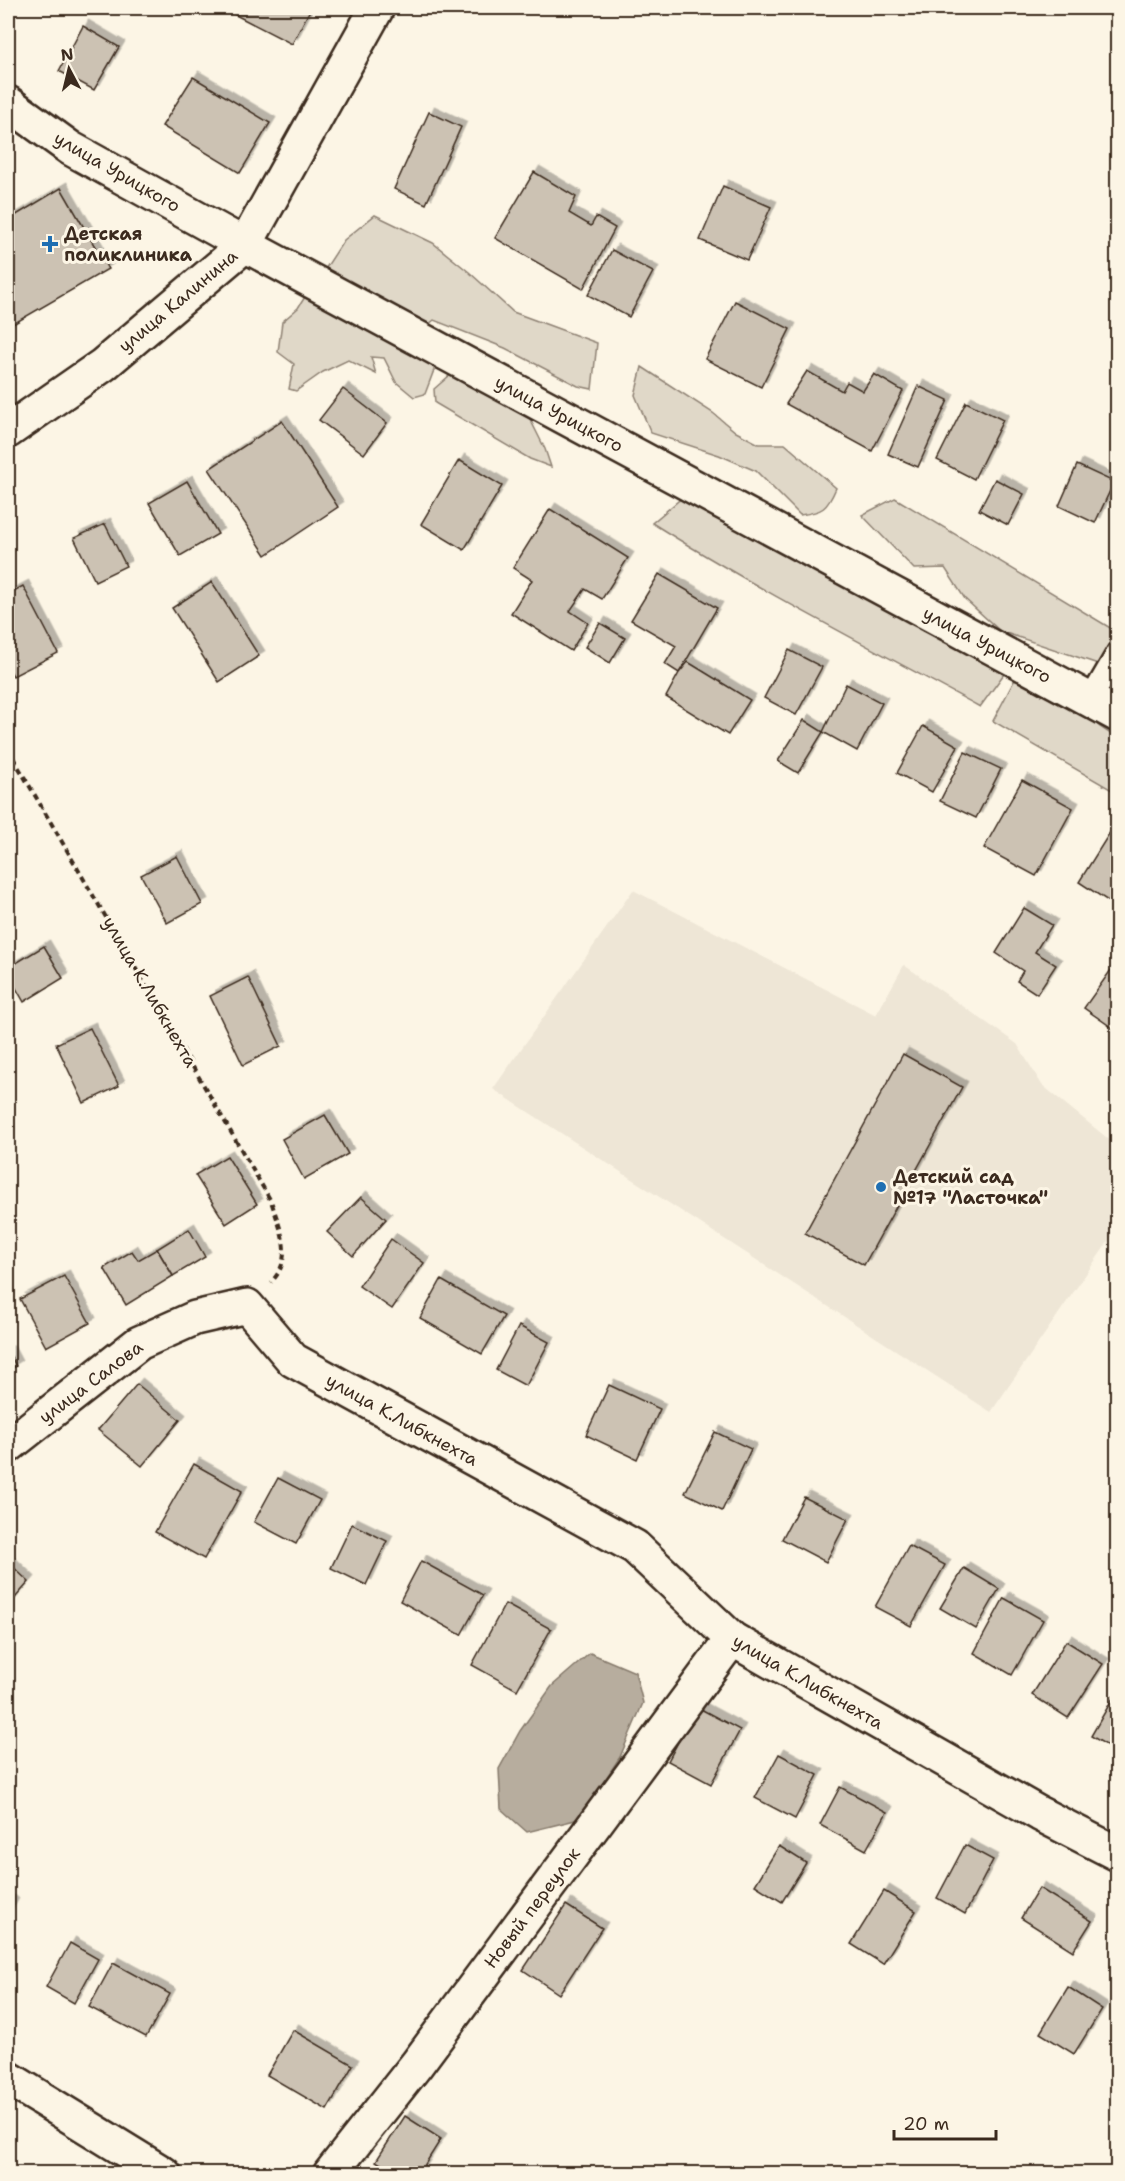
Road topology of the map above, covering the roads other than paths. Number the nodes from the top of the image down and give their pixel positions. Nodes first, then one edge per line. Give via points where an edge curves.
1 (377, 8) edge
2 (8, 103) edge
3 (245, 244) junction
4 (8, 431) edge
5 (1118, 652) edge
6 (1104, 708) edge
7 (247, 1306) joint
8 (8, 1446) edge
9 (732, 1639) junction
10 (1118, 1854) edge
11 (8, 2078) edge
12 (164, 2174) edge
13 (330, 2174) edge

1 - 3 street, улица Калинина
2 - 3 street, улица Урицкого via 70,148
3 - 4 street, улица Калинина via 103,365
3 - 6 street, улица Урицкого
5 - 6 lane
7 - 8 street, улица Салова via 195,1318 139,1343
7 - 9 street, улица К.Либкнехта via 293,1360 635,1547
9 - 10 street, улица К.Либкнехта via 1040,1814
9 - 13 street, Новый переулок via 417,2064
11 - 12 street

